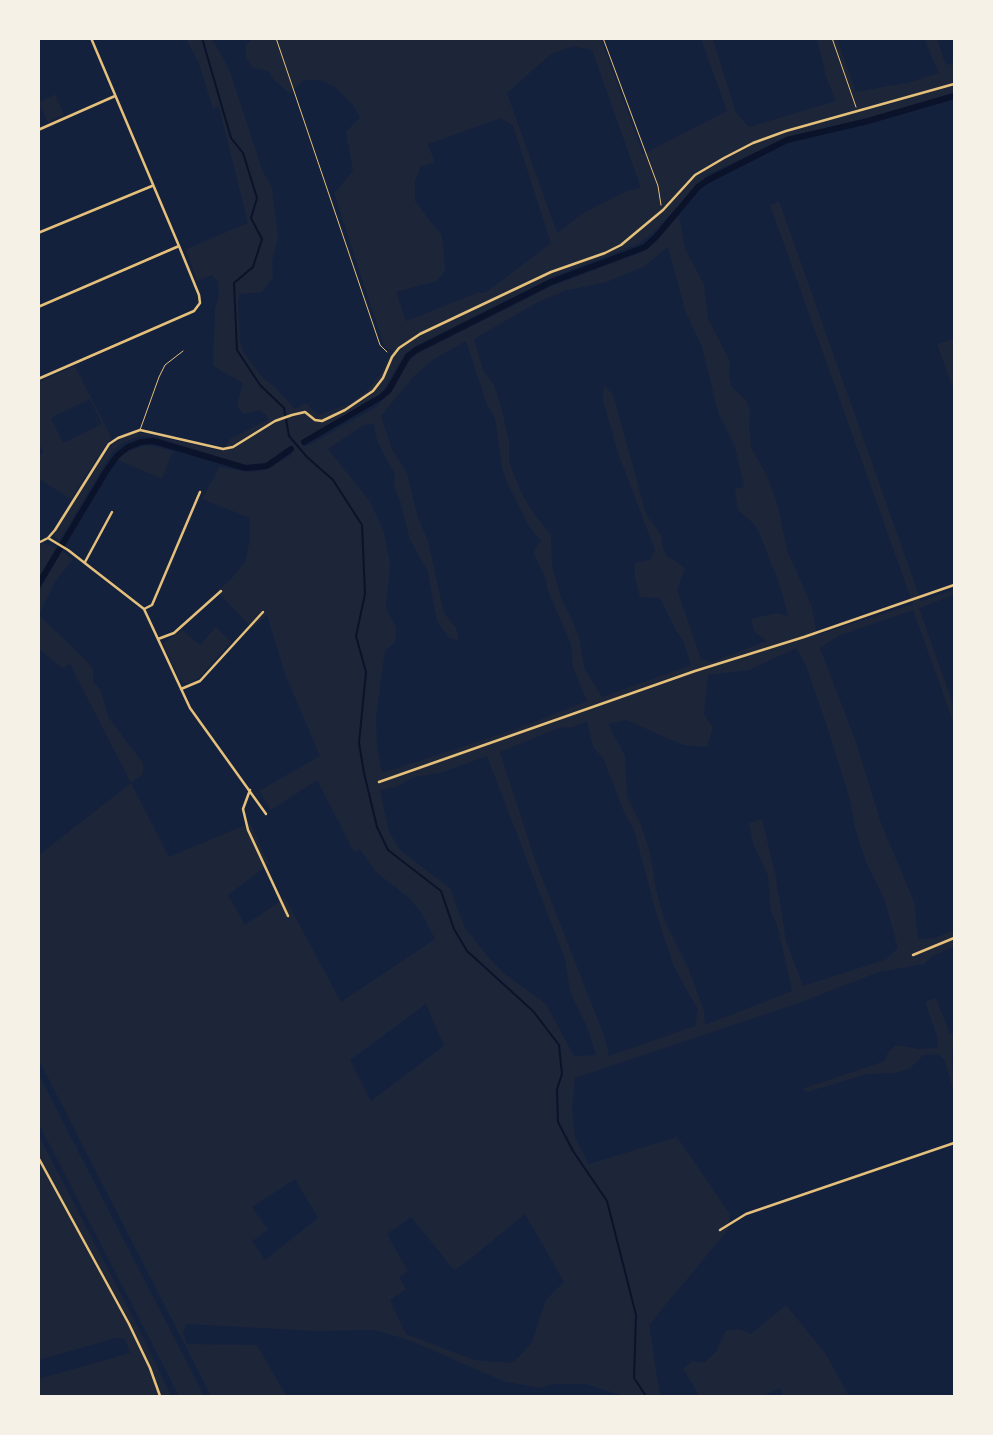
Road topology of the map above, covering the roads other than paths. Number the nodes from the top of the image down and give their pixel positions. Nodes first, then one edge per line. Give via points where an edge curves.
1 (91, 38) edge
2 (954, 84) edge
3 (115, 96) junction
4 (38, 130) edge
5 (153, 185) junction
6 (38, 233) edge
7 (179, 246) junction
8 (38, 307) edge
9 (183, 351) dead end
10 (38, 379) edge
11 (140, 430) junction
12 (200, 492) dead end
13 (112, 512) dead end
14 (47, 538) junction
15 (38, 543) edge
16 (85, 562) junction
17 (954, 585) edge
18 (221, 591) dead end
19 (144, 610) junction
20 (264, 612) dead end
21 (158, 639) junction
22 (181, 689) junction
23 (379, 782) dead end
24 (250, 789) junction
25 (266, 814) dead end
26 (288, 916) dead end
27 (954, 938) edge
28 (913, 955) dead end
29 (954, 1143) edge
30 (38, 1157) edge
31 (720, 1230) dead end
32 (160, 1396) edge

1 - 3 street
2 - 11 street via 753,143 695,175 621,245 551,272 420,334 399,348 373,391 345,410 318,421 305,412 289,416 223,449
3 - 4 street
3 - 5 street
5 - 6 street
5 - 7 street
7 - 8 street
7 - 10 street via 199,295 194,310
9 - 11 lane via 165,365
11 - 14 street via 109,444
12 - 19 street via 152,605
13 - 16 street
14 - 15 street
14 - 16 street
16 - 19 street
17 - 23 street
18 - 21 street via 174,633
19 - 21 street
20 - 22 street via 200,681
21 - 22 street
22 - 24 street
24 - 25 street
24 - 26 street via 243,808 245,820
27 - 28 street
29 - 31 street via 746,1214
30 - 32 street via 130,1324

